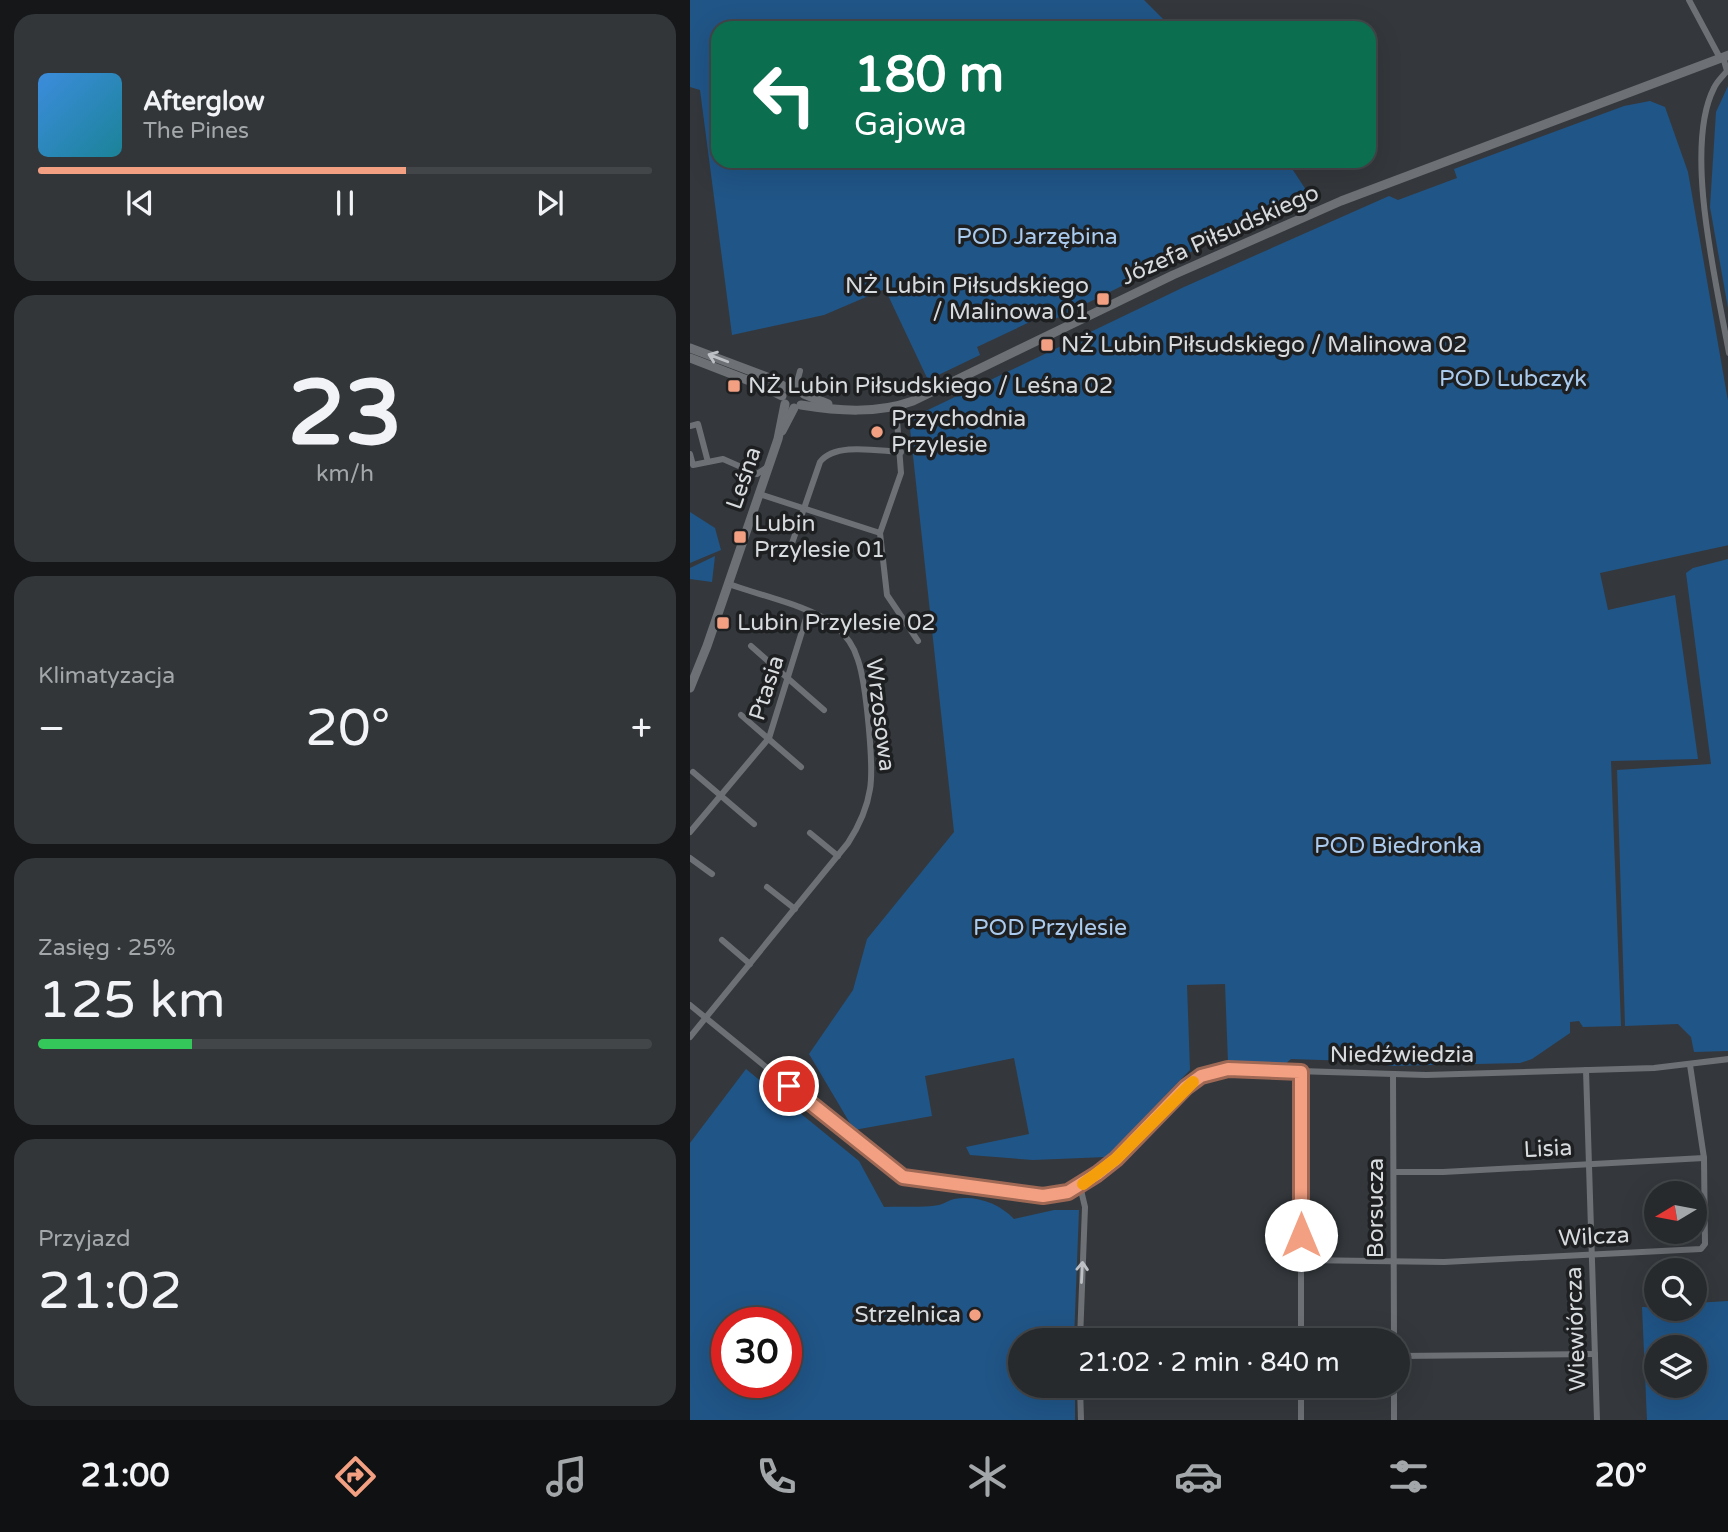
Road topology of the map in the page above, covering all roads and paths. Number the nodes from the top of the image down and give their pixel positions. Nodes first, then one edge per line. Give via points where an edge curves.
1 (1689, 0) edge
2 (1724, 57) edge
3 (690, 348) edge
4 (1728, 353) edge
5 (690, 358) edge
6 (800, 372) dead end
7 (791, 398) junction
8 (896, 407) junction
9 (850, 409) junction
10 (690, 426) edge
11 (901, 453) junction
12 (690, 454) edge
13 (708, 462) junction
14 (769, 466) junction
15 (759, 494) junction
16 (804, 508) junction
17 (880, 533) junction
18 (789, 552) dead end
19 (729, 584) junction
20 (808, 612) junction
21 (918, 641) dead end
22 (751, 646) dead end
23 (789, 678) junction
24 (690, 688) edge
25 (824, 710) dead end
26 (741, 715) dead end
27 (769, 738) junction
28 (801, 767) dead end
29 (693, 772) dead end
30 (721, 796) junction
31 (754, 824) dead end
32 (690, 832) edge
33 (810, 833) dead end
34 (838, 856) junction
35 (690, 858) edge
36 (712, 874) dead end
37 (767, 887) dead end
38 (795, 909) junction
39 (722, 940) dead end
40 (750, 964) junction
41 (690, 1004) edge
42 (706, 1017) junction
43 (690, 1037) edge
44 (1728, 1059) edge
45 (1689, 1065) junction
46 (1585, 1070) junction
47 (1301, 1072) junction
48 (1393, 1074) junction
49 (1704, 1158) junction
50 (1588, 1164) junction
51 (1394, 1172) junction
52 (1080, 1186) junction
53 (1591, 1254) junction
54 (1301, 1260) junction
55 (1394, 1261) junction
56 (1080, 1328) edge
57 (1301, 1328) edge
58 (1394, 1328) edge
59 (1595, 1354) junction
60 (1410, 1356) edge
61 (1080, 1398) edge
62 (1301, 1398) edge
63 (1394, 1398) edge
64 (1081, 1420) edge
65 (1301, 1420) edge
66 (1394, 1420) edge
67 (1597, 1420) edge

1 - 2 street
2 - 4 street via 1727,71 1707,106 1702,157 1706,229
2 - 8 street, Józefa Piłsudskiego via 1341,201
7 -> 3 street, Józefa Piłsudskiego via 766,377
5 - 7 street, Józefa Piłsudskiego
6 - 7 street
7 - 9 street, Józefa Piłsudskiego
7 - 9 street, Józefa Piłsudskiego via 804,394
7 - 14 street, Leśna
8 - 9 street, Józefa Piłsudskiego
8 - 11 street
10 - 13 street via 698,424
11 - 16 street via 842,450 824,457
11 - 17 street via 901,473
12 - 13 street via 693,465
13 - 14 street via 723,459 757,474
14 - 15 street, Leśna
15 - 16 street
15 - 19 street, Leśna
16 - 17 street
16 - 18 street
17 - 21 street via 887,595
19 - 20 street, Wrzosowa
19 - 24 street, Leśna
20 - 23 street, Ptasia
20 - 34 street, Wrzosowa via 825,618 843,633 856,653 862,676 870,789 858,828
22 - 23 street
23 - 25 street
23 - 27 street, Ptasia
26 - 27 street
27 - 28 street
27 - 30 street, Ptasia
29 - 30 street
30 - 31 street
30 - 32 street, Ptasia
33 - 34 street
34 - 38 street, Wrzosowa
35 - 36 street
37 - 38 street
38 - 40 street, Wrzosowa
39 - 40 street
40 - 42 street, Wrzosowa
41 - 42 street
42 - 43 street, Wrzosowa
42 - 52 street via 903,1177 1043,1196
44 - 45 street, Niedźwiedzia
45 - 46 street, Niedźwiedzia
45 - 49 street, Wilcza
46 - 48 street, Niedźwiedzia
46 - 50 street, Wiewiórcza
47 - 48 street, Niedźwiedzia
47 - 52 street via 1228,1069 1201,1076 1111,1163
47 - 54 street, Niedźwiedzia
48 - 51 street, Borsucza
49 - 50 street, Lisia
49 - 53 street, Wilcza via 1704,1248
50 - 51 street, Lisia
50 - 53 street, Wiewiórcza
51 - 55 street, Borsucza
56 -> 52 street via 1085,1208
53 - 55 street, Wilcza
53 - 59 street, Wiewiórcza
54 - 55 street, Wilcza
54 - 57 street, Niedźwiedzia
55 - 58 street, Borsucza
59 - 60 street
59 - 67 street, Wiewiórcza
61 - 64 street
62 - 65 street
63 - 66 street

